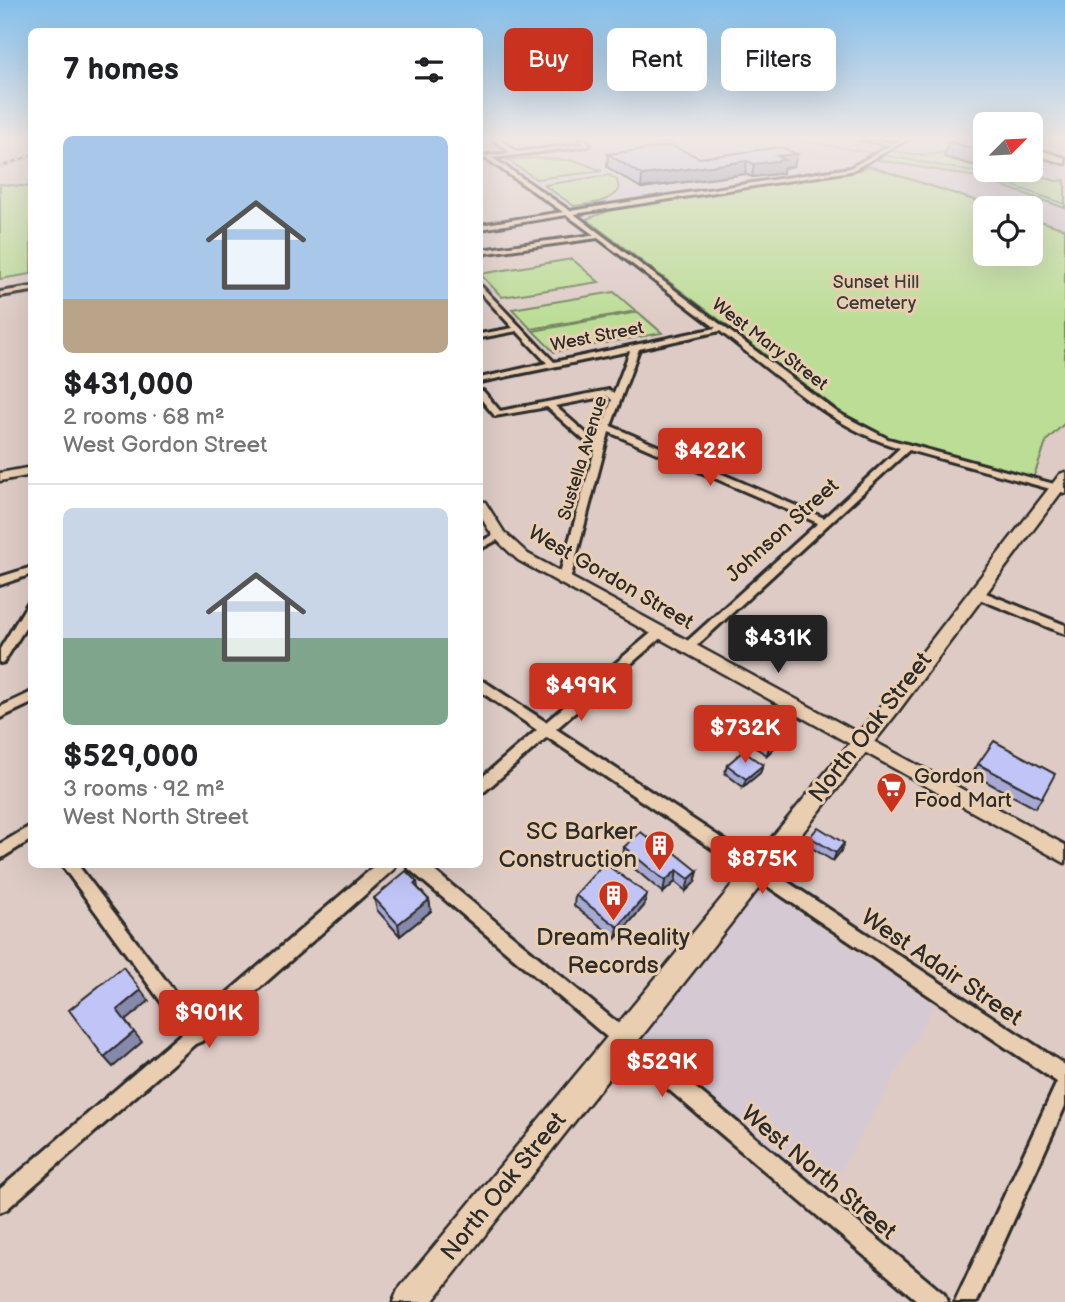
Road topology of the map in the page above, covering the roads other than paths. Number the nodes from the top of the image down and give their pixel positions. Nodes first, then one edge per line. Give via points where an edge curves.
1 (549, 200) edge
2 (649, 200) edge
3 (571, 215) junction
4 (483, 227) edge
5 (599, 236) junction
6 (483, 252) edge
7 (28, 290) edge
8 (483, 291) edge
9 (0, 294) edge
10 (518, 329) junction
11 (721, 329) junction
12 (483, 335) edge
13 (636, 346) junction
14 (551, 363) junction
15 (483, 379) edge
16 (483, 396) edge
17 (616, 400) junction
18 (550, 406) junction
19 (606, 427) junction
20 (907, 447) junction
21 (600, 450) junction
22 (28, 472) edge
23 (0, 477) edge
24 (1063, 485) edge
25 (483, 510) edge
26 (825, 522) junction
27 (499, 535) junction
28 (483, 544) edge
29 (28, 571) edge
30 (564, 580) junction
31 (0, 581) edge
32 (976, 593) junction
33 (28, 613) edge
34 (1065, 630) edge
35 (660, 632) junction
36 (688, 647) junction
37 (0, 659) edge
38 (483, 687) edge
39 (28, 699) edge
40 (0, 713) edge
41 (546, 730) junction
42 (861, 743) junction
43 (483, 785) edge
44 (28, 834) edge
45 (0, 852) edge
46 (1065, 855) edge
47 (71, 868) edge
48 (384, 868) edge
49 (419, 868) edge
50 (757, 871) junction
51 (196, 1035) junction
52 (621, 1038) junction
53 (1065, 1076) edge
54 (1065, 1085) edge
55 (0, 1202) edge
56 (410, 1302) edge
57 (936, 1302) edge
58 (966, 1302) edge

1 - 3 street, West Mary Street
2 - 3 street
3 - 4 street
3 - 5 street, West Mary Street
5 - 6 street
5 - 11 street, West Mary Street
7 - 9 street
8 - 10 street
10 - 12 street
10 - 14 street
11 - 13 street, West Street
11 - 20 street, West Mary Street via 835,415
13 - 14 street, West Street
13 - 17 street, Sustella Avenue
14 - 15 street, West Street
16 - 18 street via 498,414
17 - 18 street via 609,393
17 - 19 street, Sustella Avenue
18 - 21 street
19 - 21 street, Sustella Avenue
19 - 26 street
20 - 24 street, West Mary Street via 1030,482
20 - 26 street, Johnson Street
21 - 30 street, Sustella Avenue
22 - 23 street
24 - 32 main road, North Oak Street
25 - 27 street, West Gordon Street
26 - 36 street, Johnson Street
27 - 28 street
27 - 30 street, West Gordon Street via 523,557
29 - 31 street
30 - 35 street, West Gordon Street
32 - 34 street
32 - 42 main road, North Oak Street
33 - 37 street
35 - 36 street, West Gordon Street
35 - 41 street
36 - 42 street, West Gordon Street
38 - 41 street, West Adair Street
39 - 40 street
41 - 43 street
41 - 50 street, West Adair Street
42 - 46 street, West Gordon Street
42 - 50 main road, North Oak Street
44 - 45 street
47 - 51 street
48 - 51 street
49 - 52 street, West North Street
50 - 52 main road, North Oak Street
50 - 53 street, West Adair Street
51 - 55 street
52 - 56 main road, North Oak Street
52 - 57 street, West North Street
54 - 58 street

